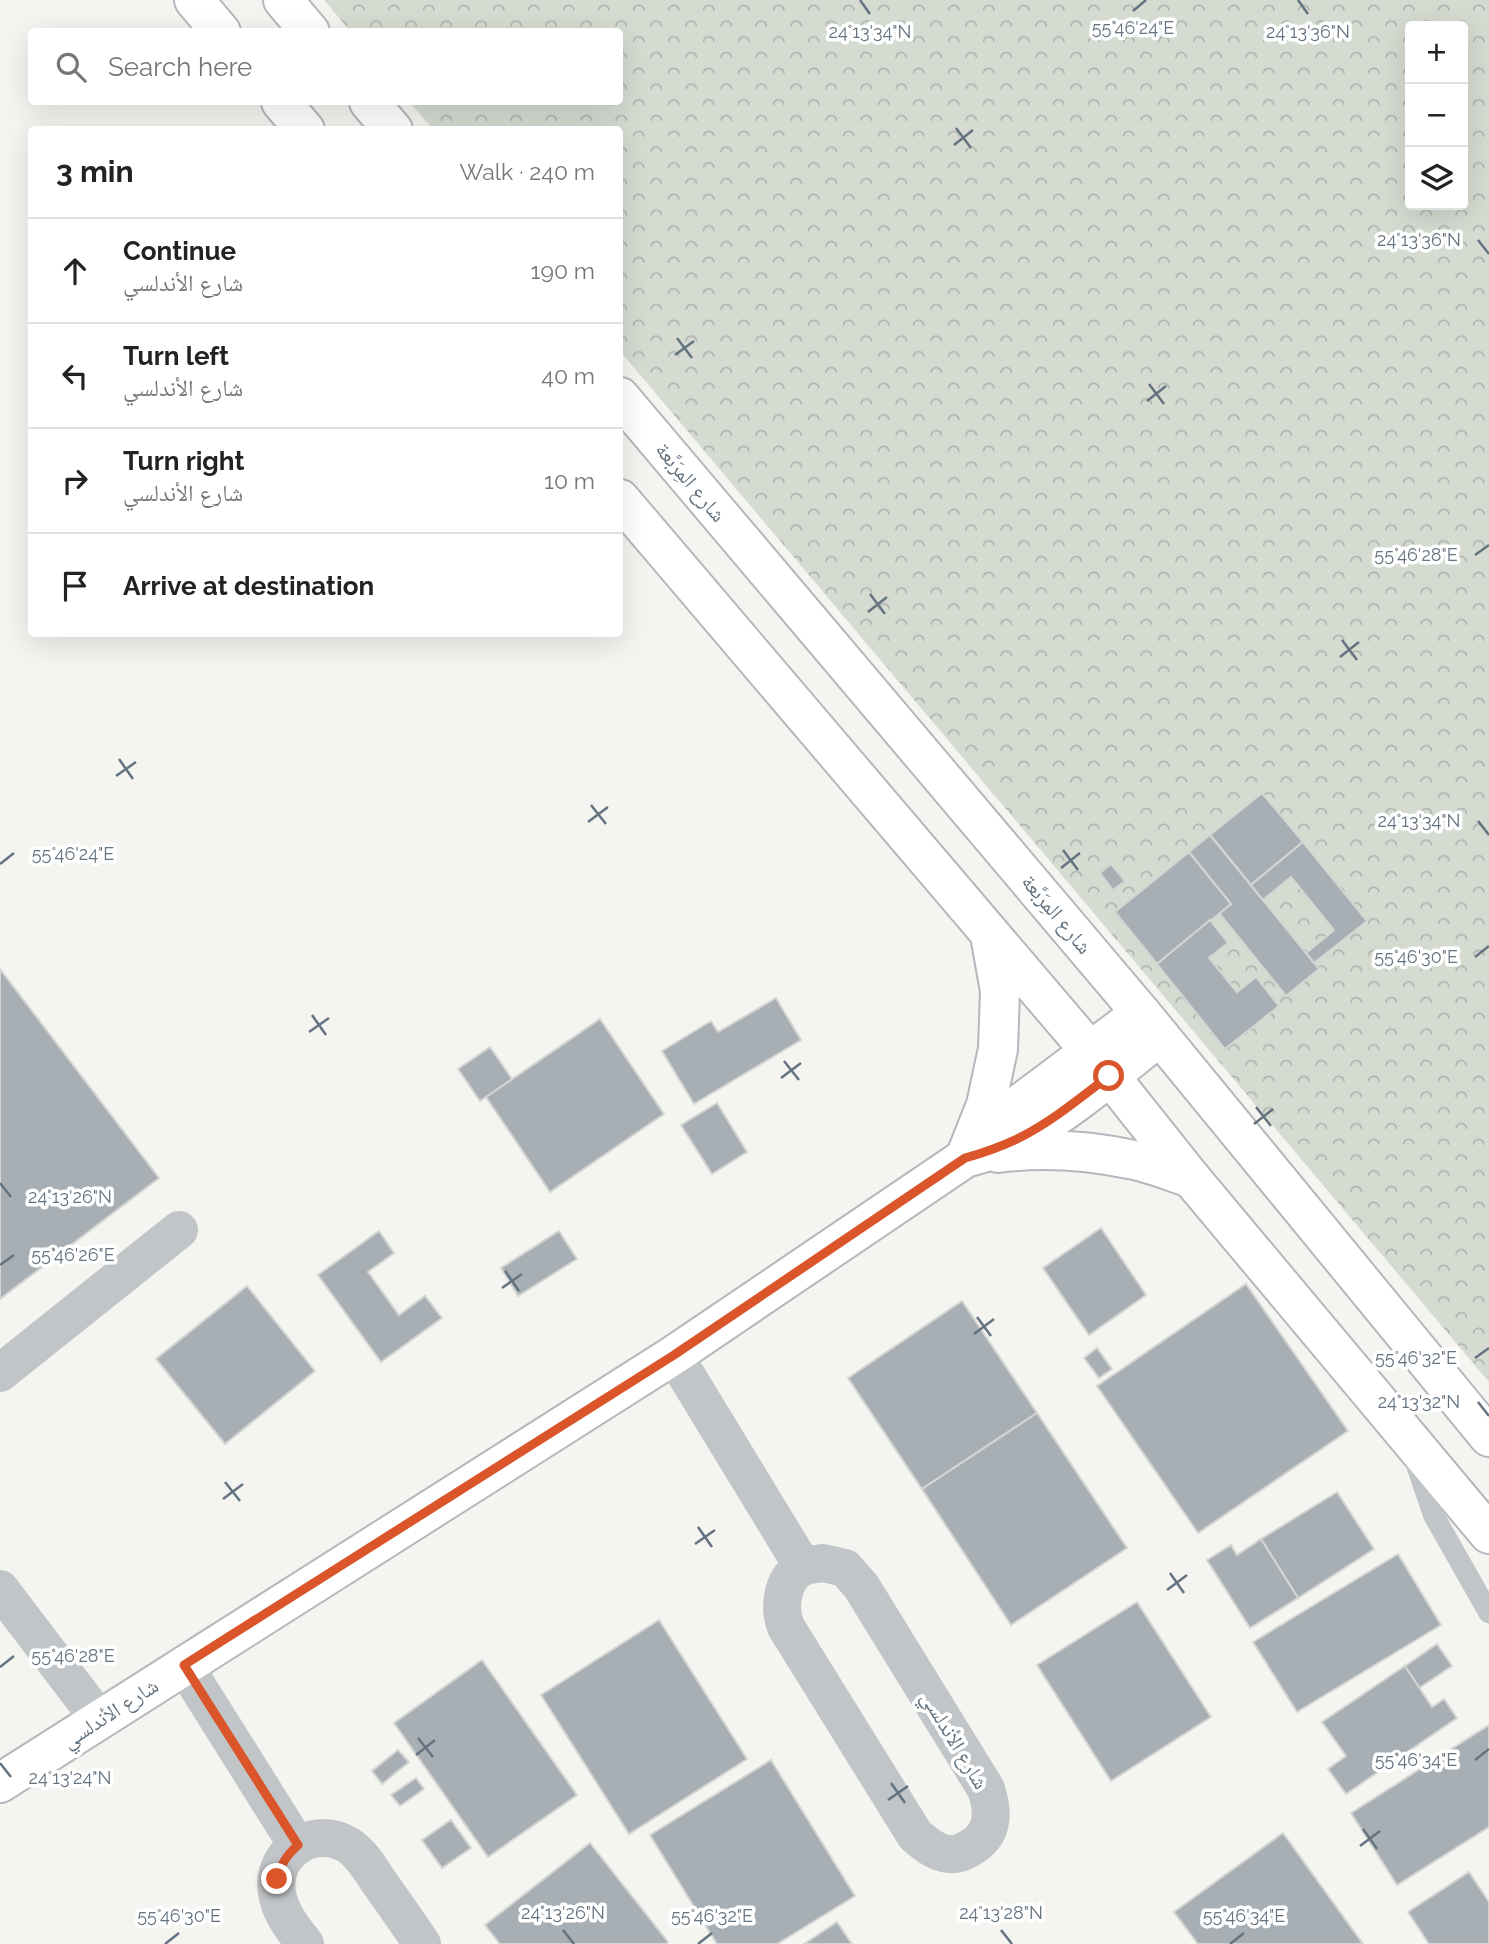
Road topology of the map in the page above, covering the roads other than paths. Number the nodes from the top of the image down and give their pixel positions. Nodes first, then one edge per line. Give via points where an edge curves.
1 (194, 0) edge
2 (283, 0) edge
3 (218, 28) edge
4 (307, 28) edge
5 (284, 105) edge
6 (372, 105) edge
7 (302, 126) edge
8 (390, 126) edge
9 (623, 401) edge
10 (623, 503) edge
11 (990, 934) junction
12 (1151, 1025) junction
13 (1099, 1064) junction
14 (965, 1158) junction
15 (1191, 1178) junction
16 (179, 1230) dead end
17 (674, 1355) junction
18 (0, 1373) edge
19 (1407, 1436) junction
20 (1489, 1437) edge
21 (1489, 1534) edge
22 (803, 1567) junction
23 (0, 1589) edge
24 (1489, 1613) edge
25 (184, 1665) junction
26 (99, 1719) junction
27 (0, 1783) edge
28 (298, 1845) junction
29 (304, 1944) edge
30 (422, 1944) edge

1 - 3 street
2 - 4 street
5 - 7 street
6 - 8 street
9 - 12 street, شارع المِرَبَّعة
10 - 11 street
11 - 13 street
11 - 14 street via 1000,991 998,1049 986,1105
12 - 13 street, شارع الأندلسي
12 - 20 street, شارع المِرَبَّعة
13 - 14 street, شارع الأندلسي via 1073,1103 1019,1139
13 - 15 street
14 - 15 street via 1021,1150 1079,1151 1136,1160
14 - 17 street, شارع الأندلسي
15 - 19 street
16 - 18 street
17 - 22 street
17 - 25 street, شارع الأندلسي
19 - 21 street
19 - 24 lane via 1434,1516
22 - 22 street, شارع الأندلسي via 783,1595 786,1627 915,1835 947,1854 974,1846 986,1835 990,1820 986,1789 861,1586 845,1568 833,1564
23 - 26 street
25 - 26 street, شارع الأندلسي
25 - 28 street
26 - 27 street, شارع الأندلسي
28 - 29 street via 281,1865 277,1896
28 - 30 street via 320,1837 351,1847

